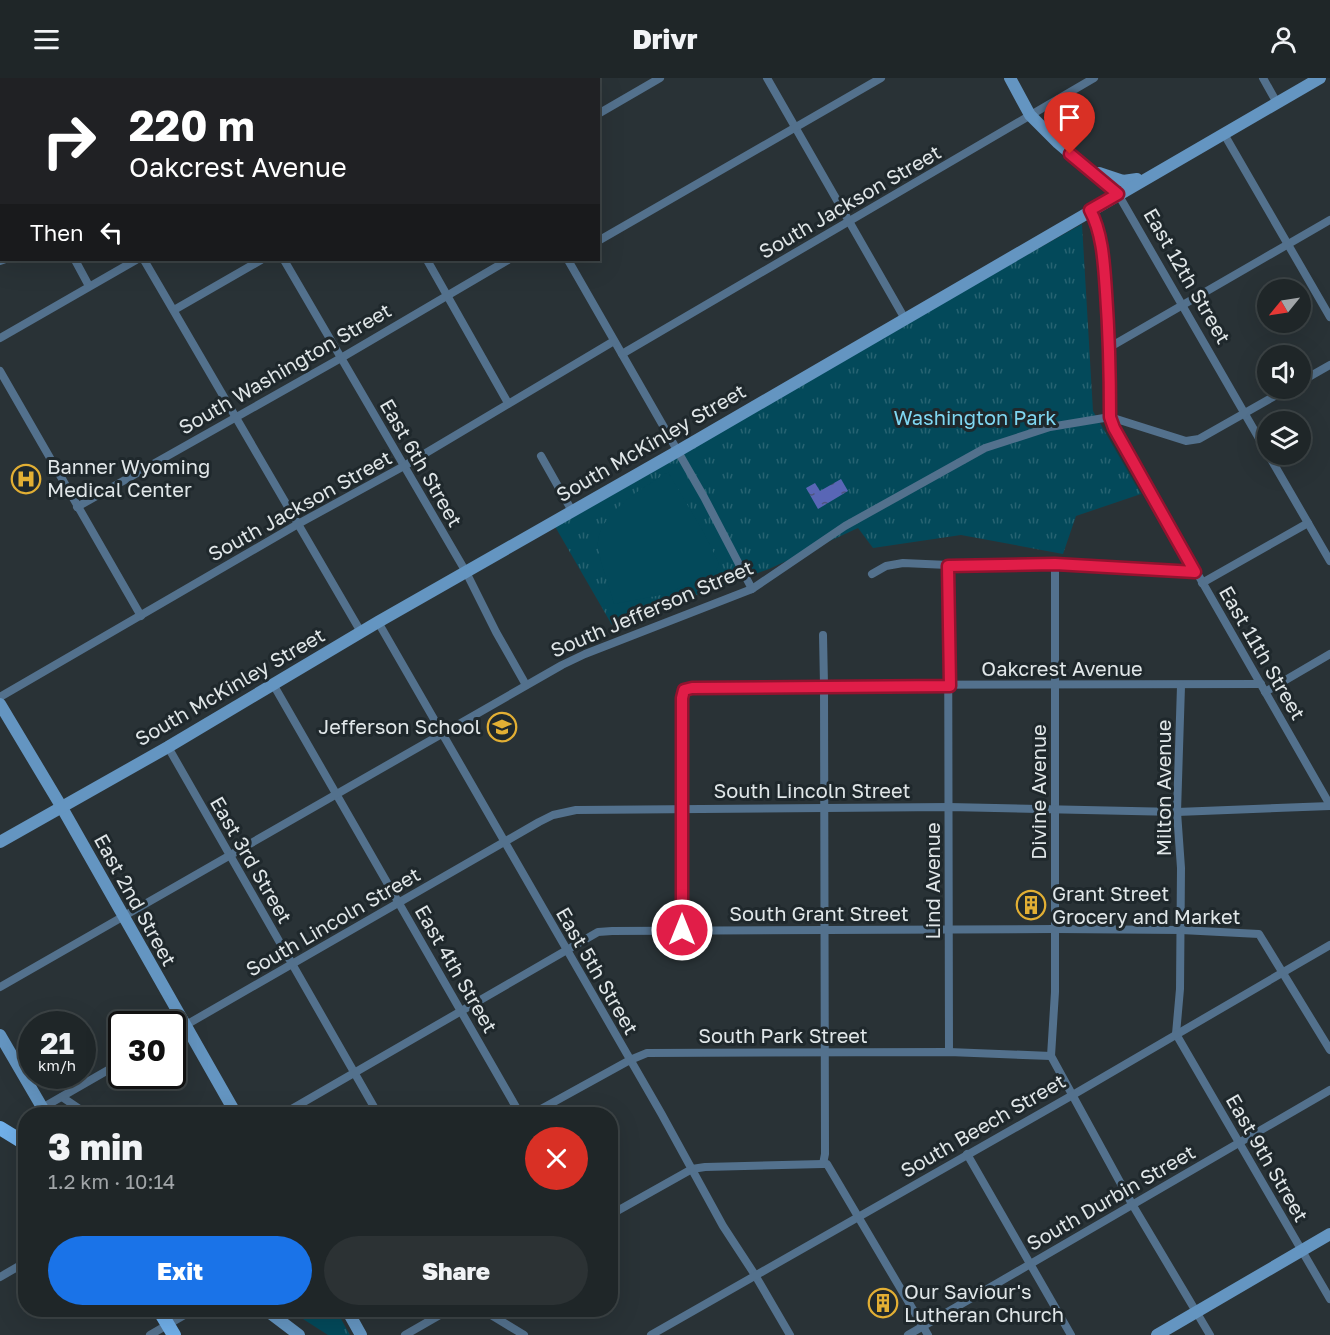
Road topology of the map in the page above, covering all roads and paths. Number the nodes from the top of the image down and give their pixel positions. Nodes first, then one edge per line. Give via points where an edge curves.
1 (660, 78) edge
2 (767, 78) edge
3 (881, 78) edge
4 (1010, 78) edge
5 (1094, 78) edge
6 (1263, 78) edge
7 (1320, 78) edge
8 (1277, 103) junction
9 (600, 113) edge
10 (1030, 115) junction
11 (795, 127) junction
12 (1224, 134) junction
13 (1090, 169) junction
14 (1144, 178) junction
15 (1118, 194) junction
16 (1090, 210) junction
17 (1330, 220) edge
18 (849, 221) junction
19 (600, 240) edge
20 (1288, 244) junction
21 (76, 261) edge
22 (134, 261) edge
23 (145, 261) edge
24 (259, 261) edge
25 (285, 261) edge
26 (428, 261) edge
27 (506, 261) edge
28 (569, 261) edge
29 (89, 286) junction
30 (447, 295) junction
31 (1182, 305) junction
32 (174, 310) junction
33 (1330, 318) edge
34 (905, 319) junction
35 (0, 338) edge
36 (614, 341) junction
37 (1110, 347) junction
38 (622, 354) junction
39 (341, 358) junction
40 (1330, 365) edge
41 (0, 371) edge
42 (1311, 376) edge
43 (1270, 399) edge
44 (508, 403) junction
45 (1244, 414) junction
46 (236, 417) junction
47 (1110, 417) junction
48 (1257, 436) edge
49 (678, 451) junction
50 (541, 456) dead end
51 (1274, 465) edge
52 (404, 466) junction
53 (77, 507) junction
54 (572, 511) junction
55 (1308, 523) junction
56 (298, 524) junction
57 (1330, 561) edge
58 (1055, 564) junction
59 (948, 566) junction
60 (466, 572) junction
61 (1195, 572) junction
62 (872, 574) dead end
63 (1202, 583) junction
64 (752, 589) junction
65 (141, 616) junction
66 (378, 622) junction
67 (361, 632) junction
68 (823, 634) dead end
69 (1330, 654) edge
70 (273, 684) junction
71 (526, 685) junction
72 (824, 685) junction
73 (950, 686) junction
74 (1055, 686) junction
75 (1181, 686) junction
76 (1263, 688) junction
77 (0, 698) edge
78 (0, 704) edge
79 (441, 733) junction
80 (168, 747) junction
81 (335, 794) junction
82 (1329, 802) edge
83 (61, 806) junction
84 (949, 807) junction
85 (682, 808) junction
86 (1056, 808) junction
87 (824, 809) junction
88 (1177, 812) junction
89 (0, 842) edge
90 (504, 843) junction
91 (229, 855) junction
92 (398, 903) junction
93 (122, 917) junction
94 (1055, 929) junction
95 (682, 930) junction
96 (824, 930) junction
97 (950, 930) junction
98 (1181, 930) junction
99 (1330, 945) edge
100 (566, 950) junction
101 (292, 964) junction
102 (1282, 973) junction
103 (0, 987) edge
104 (176, 1011) edge
105 (461, 1012) junction
106 (186, 1025) edge
107 (186, 1028) edge
108 (1176, 1034) junction
109 (0, 1035) edge
110 (1330, 1050) edge
111 (825, 1052) junction
112 (949, 1052) junction
113 (1051, 1056) junction
114 (630, 1060) junction
115 (108, 1070) edge
116 (355, 1073) junction
117 (1330, 1090) edge
118 (1071, 1096) junction
119 (62, 1097) junction
120 (42, 1107) edge
121 (49, 1107) edge
122 (77, 1107) edge
123 (232, 1107) edge
124 (295, 1107) edge
125 (374, 1107) edge
126 (516, 1107) edge
127 (545, 1107) edge
128 (1, 1129) edge
129 (18, 1139) edge
130 (1241, 1143) junction
131 (967, 1154) junction
132 (823, 1164) junction
133 (692, 1169) junction
134 (1132, 1204) junction
135 (618, 1211) edge
136 (858, 1217) junction
137 (1330, 1234) edge
138 (1301, 1252) junction
139 (1030, 1263) junction
140 (18, 1267) edge
141 (755, 1275) junction
142 (0, 1277) edge
143 (1330, 1299) edge
144 (1196, 1313) junction
145 (163, 1317) edge
146 (185, 1317) edge
147 (276, 1317) edge
148 (351, 1317) edge
149 (436, 1317) edge
150 (495, 1317) edge
151 (503, 1317) edge
152 (509, 1325) junction
153 (171, 1330) edge
154 (925, 1331) edge
155 (150, 1335) edge
156 (300, 1335) edge
157 (362, 1335) edge
158 (405, 1335) edge
159 (524, 1335) edge
160 (651, 1335) edge
161 (789, 1335) edge
162 (908, 1335) edge
163 (1071, 1335) edge
164 (1157, 1335) edge
165 (1210, 1335) edge

1 - 9 street
2 - 11 street
3 - 11 street
4 - 10 street, East 12th Street
5 - 10 street, South Jackson Street
6 - 8 street
7 - 8 street, South McKinley Street
8 - 12 street, South McKinley Street
10 - 13 street, East 12th Street
10 - 18 street, South Jackson Street
11 - 18 street
11 - 19 street
12 - 14 street, South McKinley Street
12 - 20 street
13 - 14 street via 1123,181
13 - 15 street, East 12th Street
14 - 15 street, South McKinley Street
15 - 16 street, South McKinley Street
15 - 31 street, East 12th Street
16 - 34 street, South McKinley Street
16 - 37 street, East 11th Street via 1097,222
17 - 20 street
18 - 34 street
18 - 38 street, South Jackson Street
20 - 31 street
20 - 33 street
21 - 29 street
22 - 29 street
23 - 32 street
24 - 32 street
25 - 39 street, East 6th Street
26 - 30 street
27 - 30 street, South Washington Street
28 - 36 street
29 - 35 street
30 - 39 street, South Washington Street
30 - 44 street
31 - 37 street
31 - 45 street, East 12th Street
32 - 46 street
34 - 49 street, South McKinley Street
36 - 38 street
36 - 44 street, South Jackson Street
37 - 47 street, East 11th Street
38 - 49 street
39 - 46 street, South Washington Street
39 - 52 street, East 6th Street
40 - 42 street
41 - 53 street
43 - 45 street
44 - 52 street, South Jackson Street
45 - 47 street via 1199,439 1186,441
45 - 48 street, East 12th Street
46 - 53 street, South Washington Street
46 - 56 street
47 - 61 street, East 11th Street
47 - 64 street, South Jefferson Street via 1050,427 985,448 845,526
49 - 54 street, South McKinley Street
49 - 64 street
50 - 54 street
51 - 55 street, East 12th Street
52 - 56 street, South Jackson Street
52 - 60 street, East 6th Street
53 - 65 street
54 - 60 street, South McKinley Street
55 - 57 street, East 12th Street
55 - 63 street
56 - 65 street, South Jackson Street
56 - 67 street
58 - 59 street
58 - 61 street
58 - 74 street, Divine Avenue
59 - 62 street via 903,563
59 - 73 street, Lind Avenue
60 - 66 street, South McKinley Street
60 - 71 street, East 6th Street
61 - 63 street, East 11th Street
63 - 76 street, East 11th Street
64 - 71 street, South Jefferson Street via 585,654
65 - 77 street, South Jackson Street
66 - 67 street, South McKinley Street
66 - 79 street, East 5th Street
67 - 70 street, South McKinley Street
68 - 72 street
69 - 76 street
70 - 80 street, South McKinley Street
70 - 81 street, East 4th Street
71 - 79 street, South Jefferson Street
72 - 73 street, Oakcrest Avenue
72 - 85 street, Oakcrest Avenue via 684,690
72 - 87 street
73 - 74 street, Oakcrest Avenue
73 - 84 street, Lind Avenue
74 - 75 street, Oakcrest Avenue
74 - 86 street, Divine Avenue
75 - 76 street, Oakcrest Avenue
75 - 88 street, Milton Avenue
76 - 82 street, East 11th Street
78 - 83 street, East 2nd Street
79 - 81 street, South Jefferson Street
79 - 90 street, East 5th Street
80 - 83 street, South McKinley Street
80 - 91 street, East 3rd Street
81 - 91 street, South Jefferson Street
81 - 92 street, East 4th Street
82 - 88 street, South Lincoln Street
83 - 89 street, South McKinley Street
83 - 93 street, East 2nd Street
84 - 86 street, South Lincoln Street
84 - 87 street, South Lincoln Street
84 - 97 street, Lind Avenue
85 - 87 street, South Lincoln Street
85 - 90 street, South Lincoln Street via 576,810 553,816
85 - 95 street
86 - 88 street, South Lincoln Street
86 - 94 street, Divine Avenue
87 - 96 street
88 - 98 street, Milton Avenue
90 - 92 street, South Lincoln Street
90 - 100 street, East 5th Street
91 - 93 street, South Jefferson Street
91 - 101 street, East 3rd Street
92 - 101 street, South Lincoln Street
92 - 105 street, East 4th Street
93 - 103 street, South Jefferson Street
93 - 104 street, East 2nd Street
94 - 97 street, South Grant Street
94 - 98 street, South Grant Street
94 - 113 street, Divine Avenue
95 - 96 street, South Grant Street
95 - 100 street, South Grant Street via 598,932
96 - 97 street, South Grant Street
96 - 111 street
97 - 112 street, Lind Avenue
98 - 102 street, South Grant Street via 1259,934
98 - 108 street, Milton Avenue
99 - 102 street, South Beech Street
100 - 105 street, South Grant Street
100 - 114 street, East 5th Street
101 - 106 street, South Lincoln Street
101 - 116 street, East 3rd Street
102 - 108 street, South Beech Street
102 - 110 street
105 - 116 street, South Grant Street
105 - 126 street, East 4th Street
107 - 123 street, East 2nd Street
108 - 118 street, South Beech Street
108 - 130 street, East 9th Street
109 - 120 street
111 - 112 street, South Park Street
111 - 114 street, South Park Street via 647,1053
111 - 132 street
112 - 113 street, South Park Street
113 - 118 street
114 - 127 street, South Park Street
114 - 133 street, East 5th Street
115 - 119 street
116 - 124 street, South Grant Street
116 - 125 street, East 3rd Street
117 - 130 street, South Durbin Street
118 - 131 street, South Beech Street
118 - 134 street
119 - 121 street
119 - 122 street
128 - 129 main road
130 - 134 street, South Durbin Street
130 - 138 street, East 9th Street
131 - 136 street, South Beech Street
131 - 139 street
132 - 133 street
132 - 136 street via 827,1164
133 - 135 street
133 - 141 street, East 5th Street
134 - 139 street, South Durbin Street
134 - 144 street
136 - 141 street, South Beech Street
136 - 154 street
137 - 138 street
138 - 143 street, East 9th Street
138 - 144 street
139 - 154 street, South Durbin Street
139 - 163 street
140 - 142 street
141 - 160 street, South Beech Street
141 - 161 street, East 5th Street
144 - 164 street
144 - 165 street
145 - 153 main road
146 - 153 street
147 - 156 street
148 - 157 street
149 - 158 street
150 - 152 street
151 - 152 street
152 - 159 street
153 - 155 street
154 - 162 street, South Durbin Street

